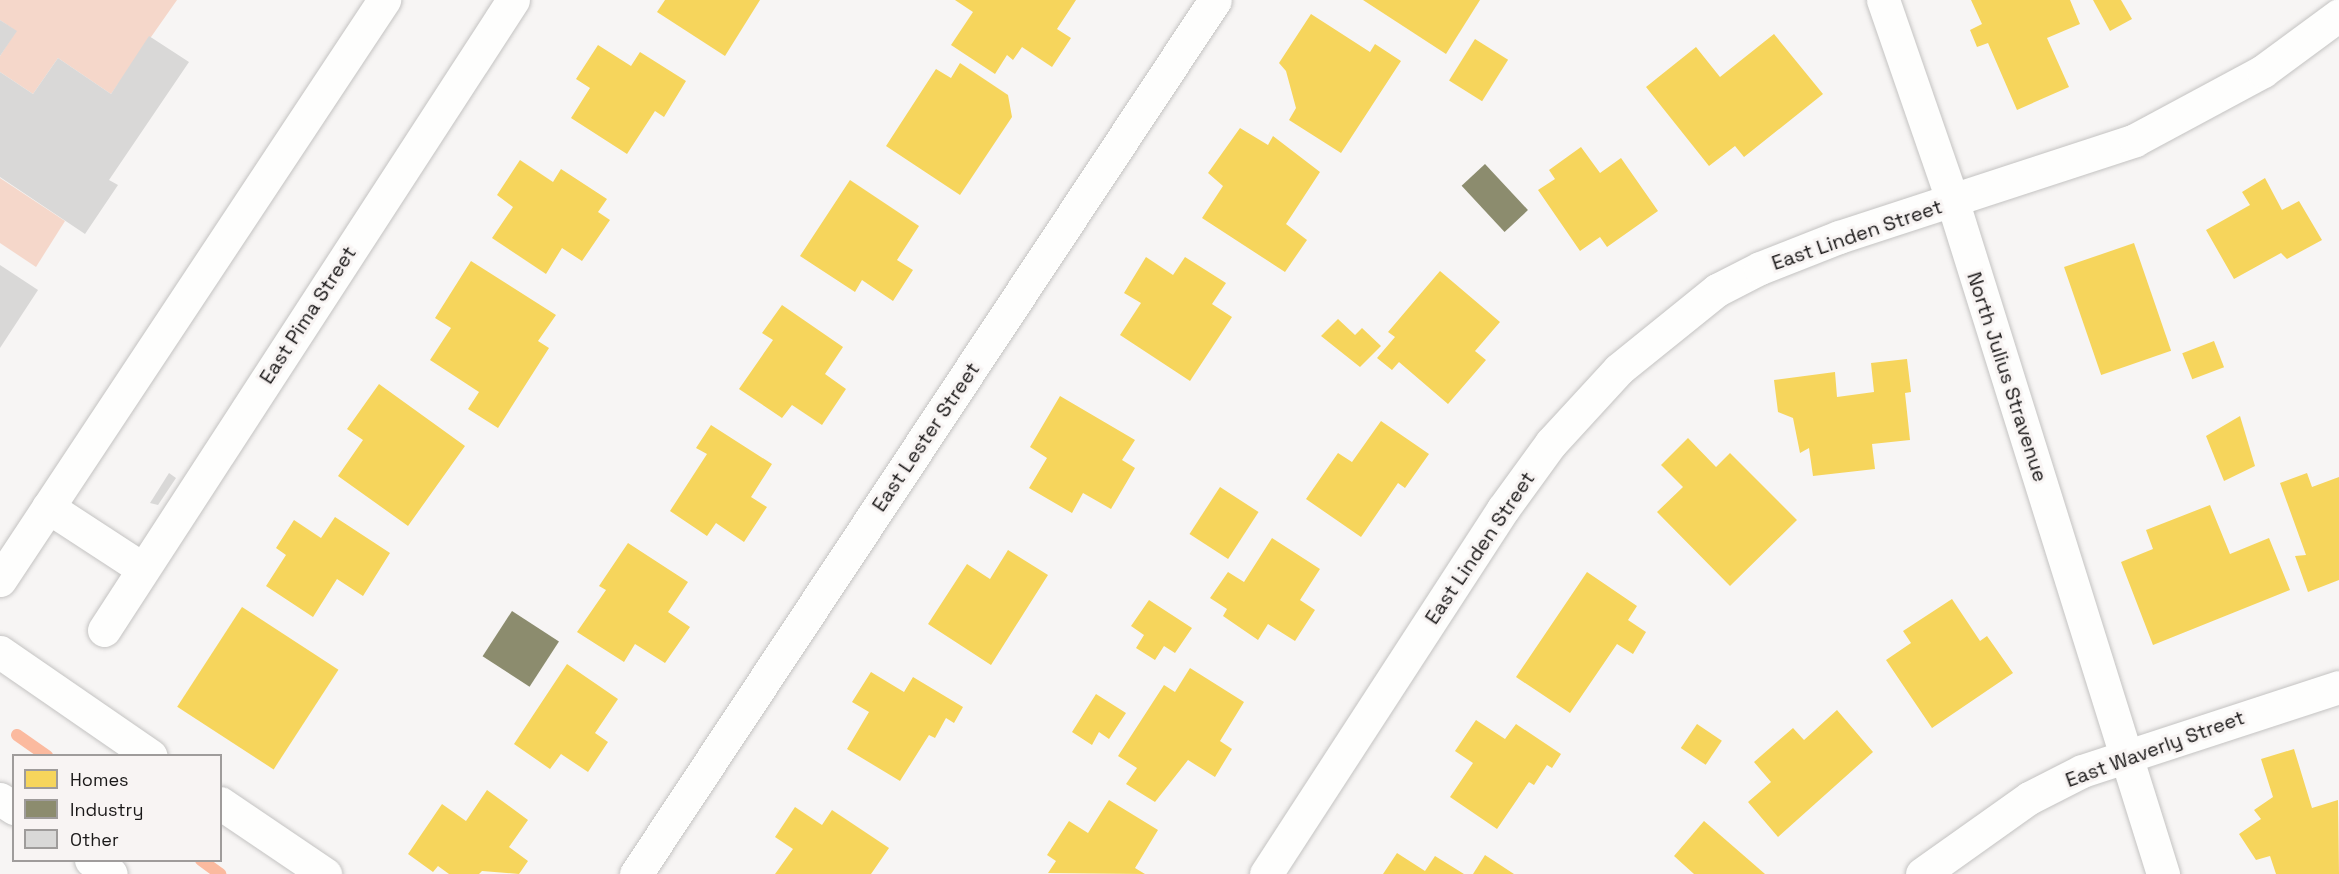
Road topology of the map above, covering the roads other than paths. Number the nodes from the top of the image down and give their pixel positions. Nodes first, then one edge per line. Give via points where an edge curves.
1 (384, 0) edge
2 (513, 0) edge
3 (1215, 0) edge
4 (1883, 0) edge
5 (2339, 15) edge
6 (1952, 202) junction
7 (48, 507) junction
8 (143, 569) junction
9 (0, 580) edge
10 (104, 630) dead end
11 (0, 652) edge
12 (2339, 687) edge
13 (148, 754) edge
14 (2127, 755) junction
15 (222, 804) edge
16 (93, 862) edge
17 (111, 874) edge
18 (325, 874) edge
19 (636, 874) edge
20 (1266, 874) edge
21 (1922, 874) edge
22 (2163, 874) edge

1 - 7 street
2 - 8 street, East Pima Street
3 - 19 street, East Lester Street
4 - 6 street, North Julius Stravenue
5 - 6 street, East Linden Street via 2263,71 2135,140
6 - 14 street, North Julius Stravenue
6 - 20 street, East Linden Street via 1839,237 1760,268 1717,290 1619,369 1551,443 1503,509
7 - 8 street
7 - 9 street
8 - 10 street, East Pima Street
11 - 13 street
12 - 14 street, East Waverly Street
14 - 21 street, East Waverly Street via 2082,771 2029,798
14 - 22 street, North Julius Stravenue
15 - 18 street
16 - 17 street

